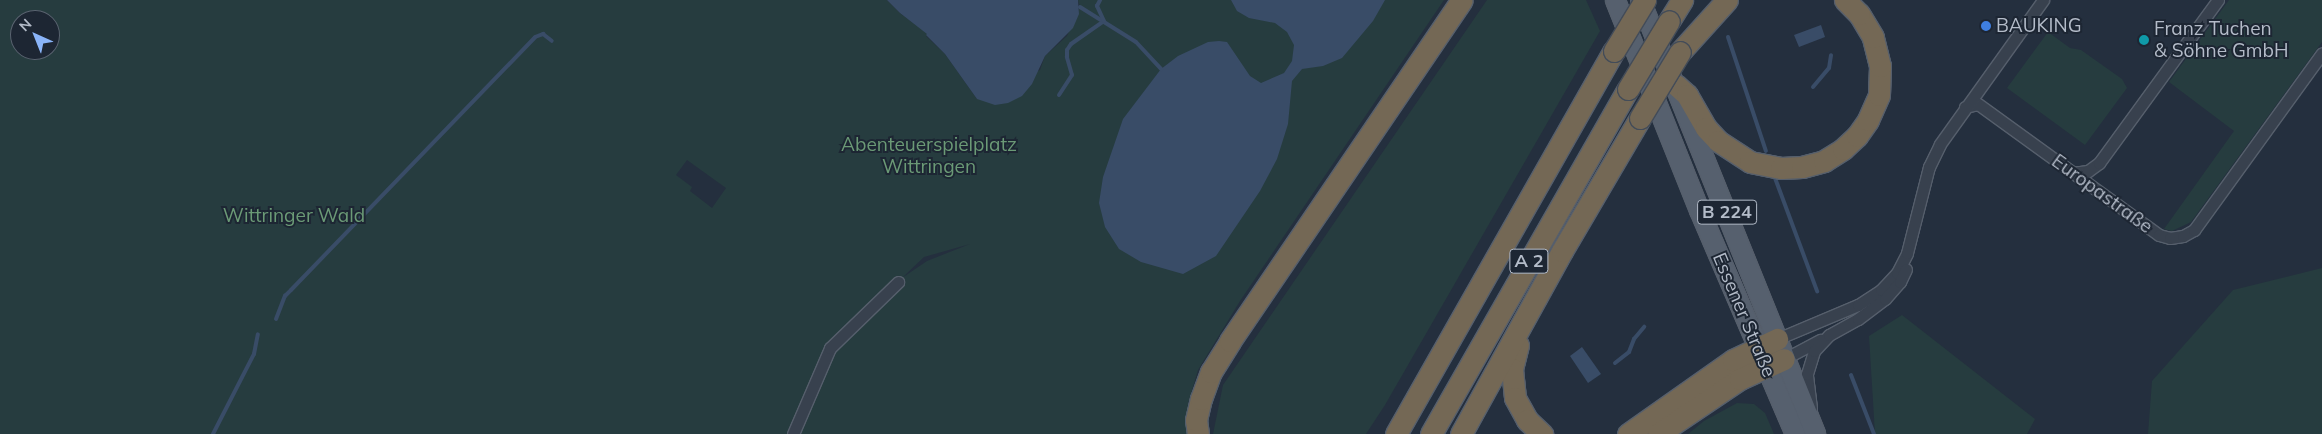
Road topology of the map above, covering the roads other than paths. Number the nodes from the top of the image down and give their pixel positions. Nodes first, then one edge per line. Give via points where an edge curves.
1 (1462, 0) edge
2 (1615, 0) edge
3 (1640, 0) edge
4 (1645, 0) edge
5 (1682, 0) edge
6 (1710, 0) edge
7 (1727, 0) edge
8 (1845, 0) edge
9 (2043, 0) edge
10 (2218, 0) edge
11 (1680, 52) junction
12 (2322, 53) edge
13 (1676, 85) junction
14 (1965, 107) junction
15 (2072, 173) junction
16 (1914, 224) junction
17 (1562, 251) junction
18 (898, 282) dead end
19 (1829, 335) junction
20 (1777, 339) junction
21 (1757, 347) junction
22 (1775, 363) junction
23 (1397, 429) edge
24 (1815, 433) edge
25 (793, 434) edge
26 (1198, 434) edge
27 (1431, 434) edge
28 (1461, 434) edge
29 (1542, 434) edge
30 (1628, 434) edge
31 (1658, 434) edge
32 (1795, 434) edge

1 - 26 highway via 1211,372 1200,399 1196,420
2 - 21 main road, Essener Straße / B 224
3 - 13 main road, Essener Straße / B 224
4 - 23 highway, A 2, bridge
5 - 27 highway, A 2, bridge
6 - 11 highway
7 - 11 highway
8 - 13 highway via 1859,14 1873,37 1880,66 1878,95 1857,136 1824,161 1781,168 1750,162 1718,141 1706,128 1687,95
9 - 14 street
10 - 15 street via 2099,163 2088,171
11 - 17 highway, bridge
12 - 15 street, Europastraße via 2194,230 2183,236 2170,238 2159,235
13 - 20 main road, Essener Straße / B 224
14 - 15 street, Europastraße via 1978,104
14 - 16 street via 1940,144
16 - 19 street via 1912,256 1900,282 1885,299
16 - 20 street via 1907,253 1897,274 1881,290 1858,305
17 - 28 highway
17 - 29 highway via 1562,262 1516,350 1512,369 1512,385 1519,408
18 - 25 street via 830,348
19 - 22 street
19 - 24 street via 1814,351 1807,374
20 - 21 highway
20 - 22 main road, Essener Straße / B 224
21 - 22 main road, Essener Straße / B 224
21 - 30 highway via 1706,378
22 - 24 main road, Essener Straße / B 224
22 - 31 highway via 1715,395
22 - 32 main road, Essener Straße / B 224

